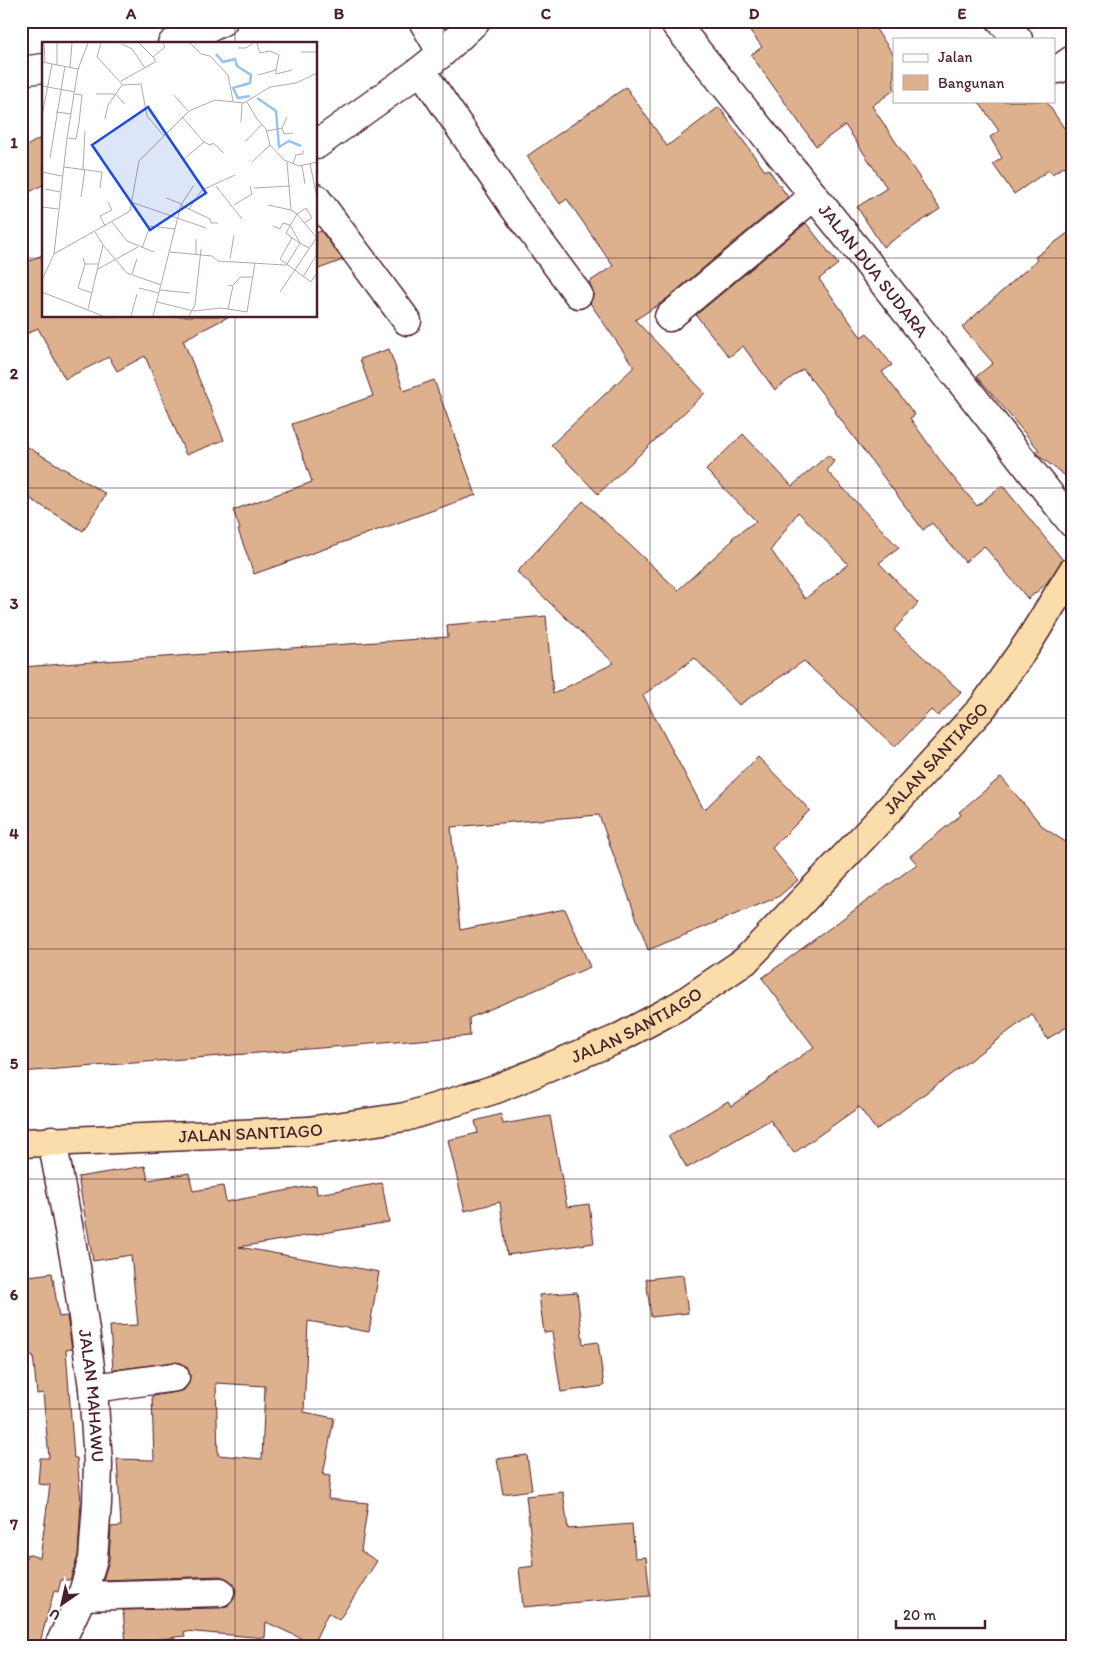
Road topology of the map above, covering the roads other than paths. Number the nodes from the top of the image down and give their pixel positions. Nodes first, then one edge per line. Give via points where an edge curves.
1 (223, 21) edge
2 (422, 21) edge
3 (476, 21) edge
4 (672, 21) edge
5 (1001, 21) edge
6 (1017, 38) edge
7 (178, 42) edge
8 (442, 52) junction
9 (1072, 60) edge
10 (42, 68) edge
11 (1056, 69) edge
12 (421, 70) junction
13 (21, 71) edge
14 (318, 144) edge
15 (814, 196) junction
16 (318, 201) edge
17 (578, 294) dead end
18 (669, 317) dead end
19 (407, 321) dead end
20 (1072, 523) edge
21 (1072, 572) edge
22 (52, 1140) junction
23 (21, 1143) edge
24 (175, 1377) dead end
25 (93, 1388) junction
26 (220, 1592) dead end
27 (82, 1596) junction
28 (59, 1646) edge

1 - 7 street
2 - 8 street
3 - 8 street
4 - 15 street, JALAN DUA SUDARA
5 - 6 street
8 - 12 street
9 - 11 street
10 - 13 street
12 - 14 street
12 - 17 street via 513,206
15 - 18 street
15 - 20 street, JALAN DUA SUDARA
16 - 19 street
21 - 22 highway, JALAN SANTIAGO via 1028,644 983,707 745,961 680,1006 615,1040 496,1089 405,1117 308,1131
22 - 23 highway, JALAN SANTIAGO
22 - 25 street, JALAN MAHAWU via 76,1267
24 - 25 street
25 - 27 street, JALAN MAHAWU via 97,1503 93,1559
26 - 27 street
27 - 28 street, JALAN MAHAWU

